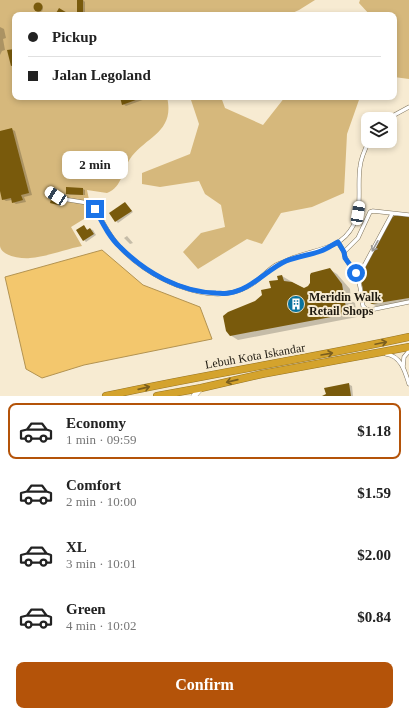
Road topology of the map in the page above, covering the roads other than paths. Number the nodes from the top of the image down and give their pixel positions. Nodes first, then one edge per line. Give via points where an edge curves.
1 (409, 107) edge
2 (397, 114) edge
3 (366, 148) edge
4 (49, 191) dead end
5 (392, 214) junction
6 (409, 215) edge
7 (353, 227) junction
8 (362, 231) junction
9 (338, 242) junction
10 (344, 252) junction
11 (358, 277) junction
12 (409, 302) edge
13 (409, 337) edge
14 (409, 347) edge
15 (409, 351) edge
16 (381, 353) junction
17 (403, 367) junction
18 (409, 384) edge
19 (201, 388) junction
20 (168, 395) edge
21 (106, 396) edge
22 (157, 396) edge
23 (194, 396) edge

1 - 2 street
3 - 7 street via 360,166 360,201
4 - 9 street via 63,199 88,203 95,209 119,246 135,261 154,274 192,291 228,294 247,287 276,265
5 - 6 street
5 - 8 street via 370,212
5 -> 11 street
7 - 8 street
7 - 9 street
8 - 10 street
9 - 10 street
10 - 11 street via 345,258
11 - 12 street via 363,306 366,309
21 -> 13 highway, Lebuh Kota Iskandar
14 - 16 highway, Lebuh Kota Iskandar
15 - 17 street via 404,357
16 - 17 street via 392,354
16 -> 19 highway, Lebuh Kota Iskandar via 262,374
17 - 18 street
19 - 20 highway, Lebuh Kota Iskandar
19 - 23 street
20 - 22 highway, Lebuh Kota Iskandar

